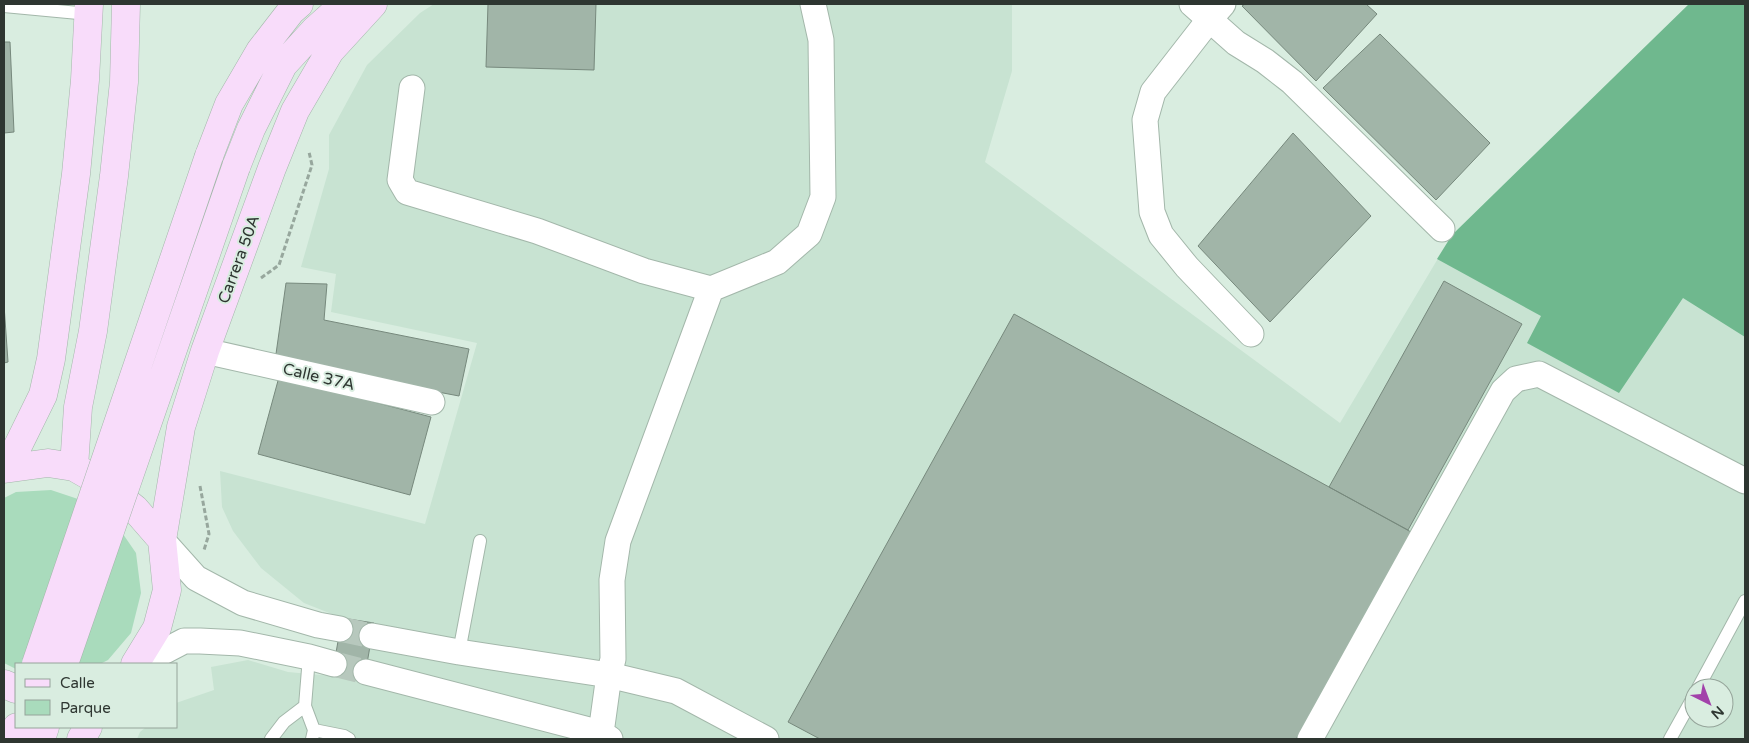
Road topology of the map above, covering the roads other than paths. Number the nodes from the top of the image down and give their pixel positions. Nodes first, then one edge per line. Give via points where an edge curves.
1 (126, 4) edge
2 (299, 4) edge
3 (344, 4) edge
4 (373, 4) edge
5 (813, 4) edge
6 (4, 6) edge
7 (89, 9) edge
8 (1208, 9) edge
9 (412, 88) dead end
10 (1442, 229) dead end
11 (711, 289) junction
12 (1251, 334) dead end
13 (205, 350) junction
14 (432, 402) dead end
15 (74, 467) junction
16 (5, 468) edge
17 (1745, 481) edge
18 (162, 540) junction
19 (480, 541) dead end
20 (1745, 601) edge
21 (372, 636) tunnel mouth
22 (460, 652) junction
23 (309, 657) junction
24 (36, 663) edge
25 (64, 663) edge
26 (136, 663) edge
27 (142, 663) edge
28 (334, 664) tunnel mouth
29 (366, 672) tunnel mouth
30 (609, 675) junction
31 (1703, 678) edge
32 (305, 706) junction
33 (1684, 714) edge
34 (87, 728) edge
35 (313, 735) edge
36 (605, 736) edge
37 (81, 739) edge
38 (271, 739) edge
39 (348, 739) edge
40 (766, 739) edge
41 (1310, 739) edge
42 (1670, 739) edge

1 - 15 main road via 124,82 114,176 93,331 78,407
2 - 24 main road, bridge via 260,51 229,104
3 - 25 main road, bridge via 283,65 251,129
4 - 13 main road, Carrera 50A via 330,51 295,111
5 - 11 street via 821,40 823,197 809,234 777,262
6 - 7 lane
7 - 16 main road via 76,174 51,359 43,395
8 - 10 street via 1236,43 1292,82
8 - 12 street via 1153,92 1145,120 1152,212 1161,235
9 - 11 street via 400,180 408,192 537,231 644,271
11 - 30 street via 618,541 612,580 613,659
13 - 14 street, Calle 37A
13 - 18 main road, Carrera 50A via 182,427
15 - 16 main road via 48,463
15 - 18 main road via 102,483 135,509
17 - 41 street via 1539,374 1516,380 1503,391
18 - 23 street via 196,578 243,603 329,627 323,630 321,650
18 - 26 main road, Carrera 50A via 167,590 158,628
19 - 22 lane
20 - 31 lane
21 - 22 street
22 - 30 street
23 - 27 street via 240,643 184,641
23 - 28 street
23 - 32 lane
29 - 36 street
30 - 36 street
30 - 40 street via 676,691
32 - 35 lane
32 - 38 lane via 284,722
33 - 42 lane
34 - 37 main road
35 - 39 lane via 344,736

